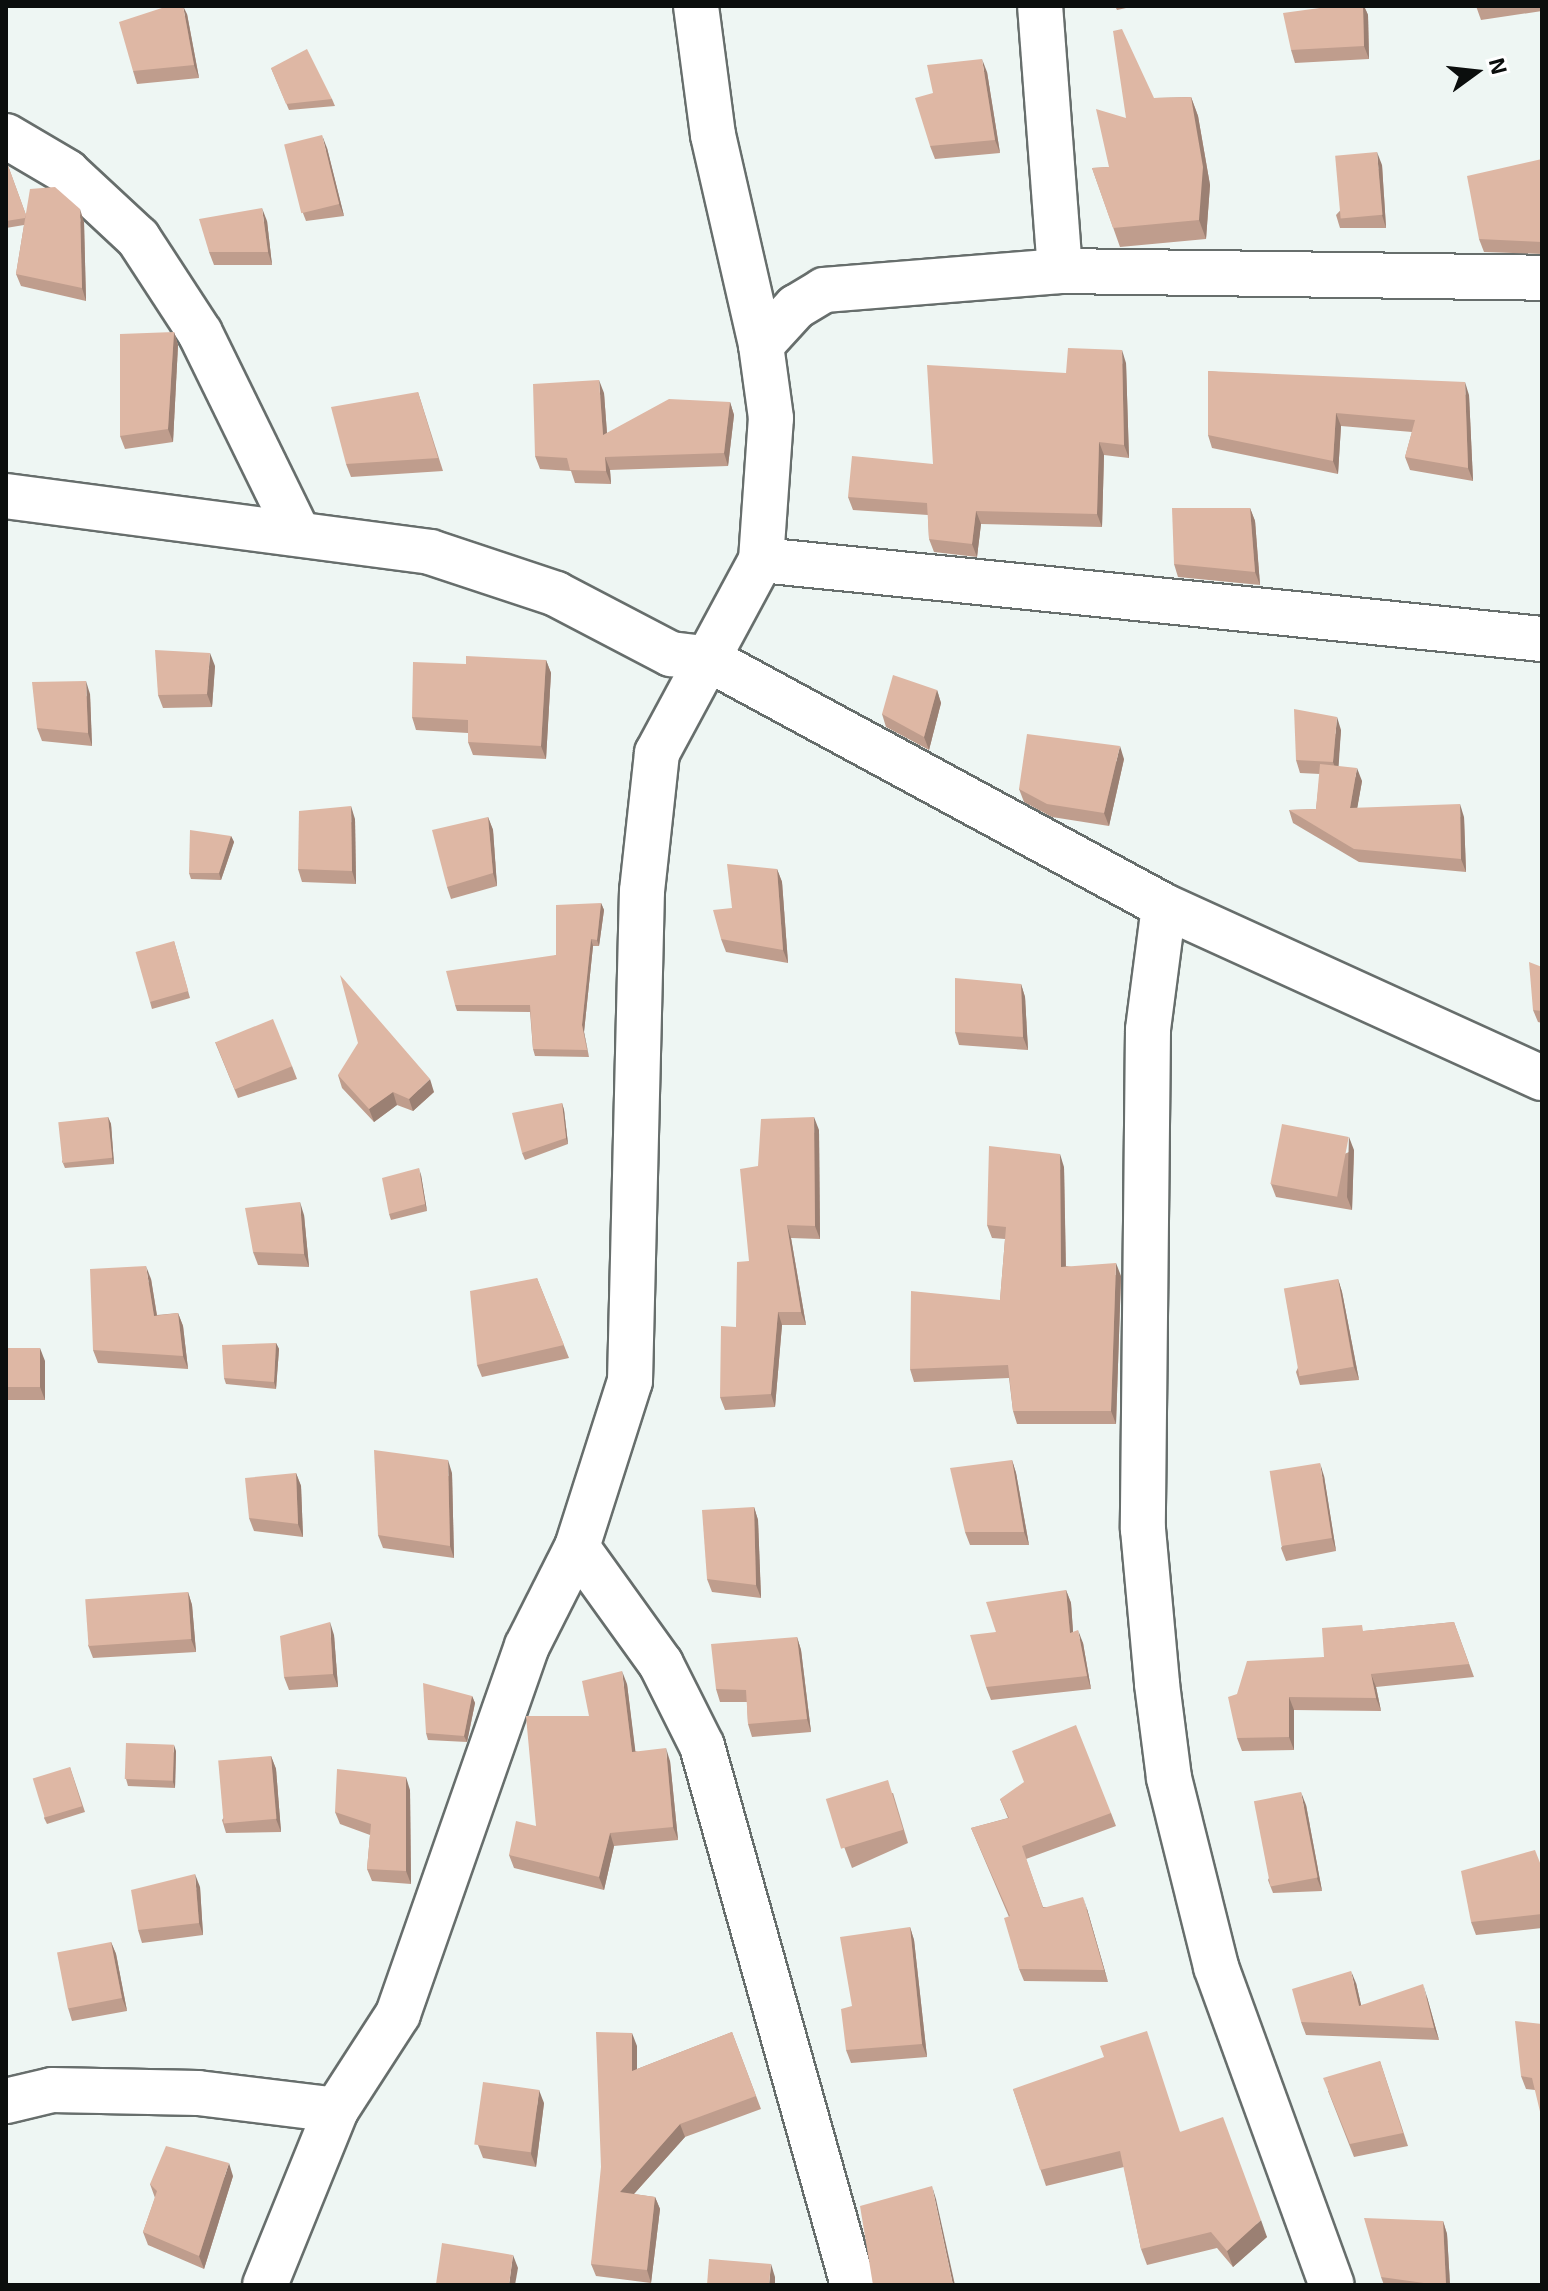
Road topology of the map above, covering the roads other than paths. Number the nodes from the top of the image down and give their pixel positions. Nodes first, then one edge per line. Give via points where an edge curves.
1 (696, 6) edge
2 (1040, 6) edge
3 (6, 136) edge
4 (1060, 271) junction
5 (1542, 278) edge
6 (761, 345) junction
7 (6, 496) edge
8 (297, 531) junction
9 (761, 560) junction
10 (1542, 639) edge
11 (706, 658) junction
12 (1164, 906) junction
13 (1542, 1078) edge
14 (577, 1547) junction
15 (6, 2101) edge
16 (336, 2110) junction
17 (265, 2285) edge
18 (853, 2285) edge
19 (1332, 2285) edge

1 - 6 street via 713,135
2 - 4 street
3 - 8 street via 67,172 138,238 200,333
4 - 5 street
4 - 6 street via 824,290 796,307
6 - 9 street via 771,418
7 - 8 street
8 - 11 street via 430,552 556,594 671,654
9 - 10 street
9 - 11 street
11 - 12 street
11 - 14 street via 657,753 642,891 630,1381
12 - 13 street
12 - 19 street via 1148,1046 1143,1529 1157,1684 1169,1778 1216,1967
14 - 16 street via 527,1646 398,2014
14 - 18 street via 661,1664 702,1746
15 - 16 street via 52,2090 183,2092
16 - 17 street

